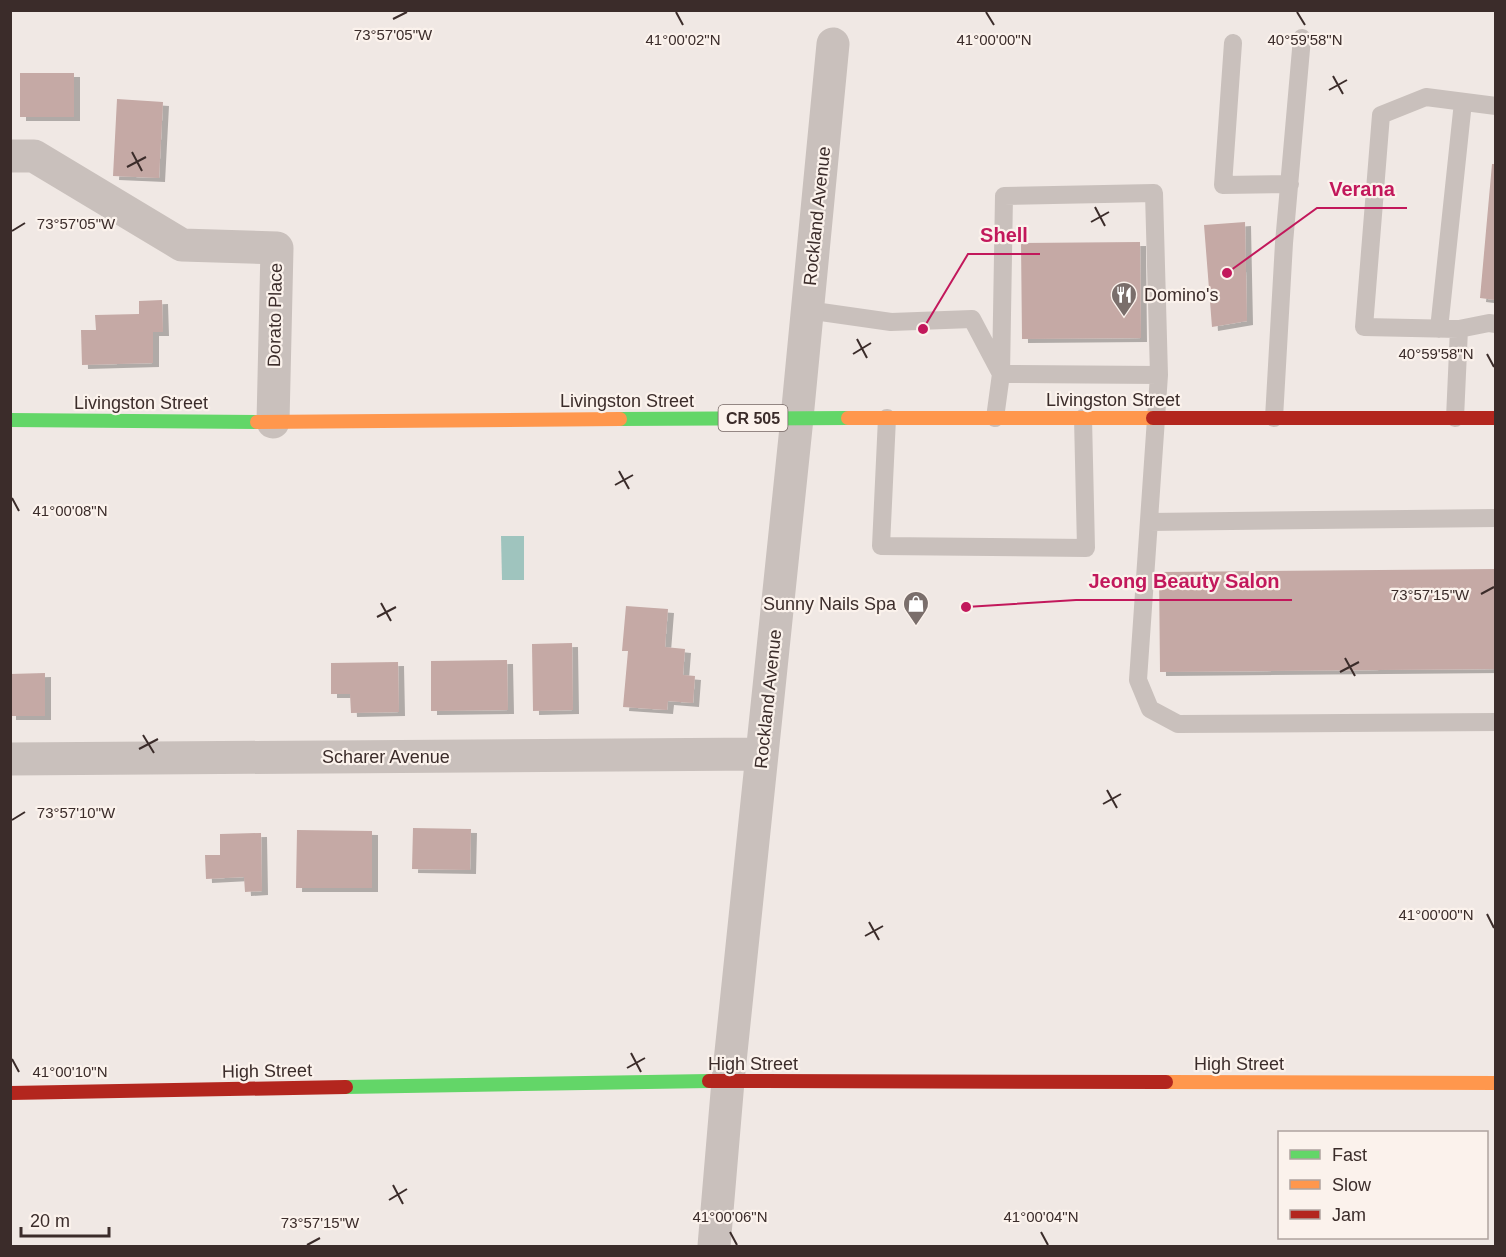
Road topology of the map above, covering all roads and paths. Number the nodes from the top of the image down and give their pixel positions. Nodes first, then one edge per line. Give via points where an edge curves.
1 (1302, 38) dead end
2 (1233, 43) dead end
3 (833, 44) dead end
4 (1463, 102) junction
5 (1496, 106) edge
6 (10, 156) edge
7 (1290, 184) junction
8 (807, 310) junction
9 (1496, 324) edge
10 (1438, 329) junction
11 (1459, 329) junction
12 (1000, 374) junction
13 (1160, 375) junction
14 (797, 418) junction
15 (887, 418) junction
16 (995, 418) junction
17 (1083, 418) junction
18 (1156, 418) junction
19 (1274, 418) junction
20 (1455, 418) junction
21 (1496, 418) edge
22 (10, 420) edge
23 (273, 422) junction
24 (1496, 518) edge
25 (1149, 522) junction
26 (1496, 722) edge
27 (762, 754) junction
28 (10, 759) edge
29 (728, 1081) junction
30 (1496, 1083) edge
31 (10, 1094) edge
32 (714, 1246) edge

1 - 7 lane
2 - 7 lane via 1223,185
3 - 8 street, Rockland Avenue
4 - 5 lane
4 - 10 lane
4 - 10 lane via 1426,97 1381,115 1364,327
6 - 23 street, Dorato Place via 34,156 182,245 277,248
7 - 19 lane
8 - 12 lane via 891,322 972,319
8 - 14 street, Rockland Avenue
9 - 11 lane
10 - 11 lane
11 - 20 lane
12 - 13 lane
12 - 13 lane via 1004,196 1154,193
12 - 16 lane
13 - 18 lane
14 - 15 main road, Livingston Street / CR 505
14 - 23 main road, Livingston Street / CR 505
14 - 27 street, Rockland Avenue
15 - 16 main road, Livingston Street / CR 505
15 - 17 lane via 881,546 1086,548
16 - 17 main road, Livingston Street / CR 505
17 - 18 main road, Livingston Street / CR 505
18 - 19 main road, Livingston Street / CR 505
18 - 25 lane
19 - 20 main road, Livingston Street / CR 505
20 - 21 main road, Livingston Street / CR 505
22 - 23 main road, Livingston Street / CR 505
24 - 25 lane
25 - 26 lane via 1138,680 1150,709 1178,724
27 - 28 street, Scharer Avenue
27 - 29 street, Rockland Avenue
29 - 30 main road, High Street
29 - 31 main road, High Street
29 - 32 street, Rockland Avenue

